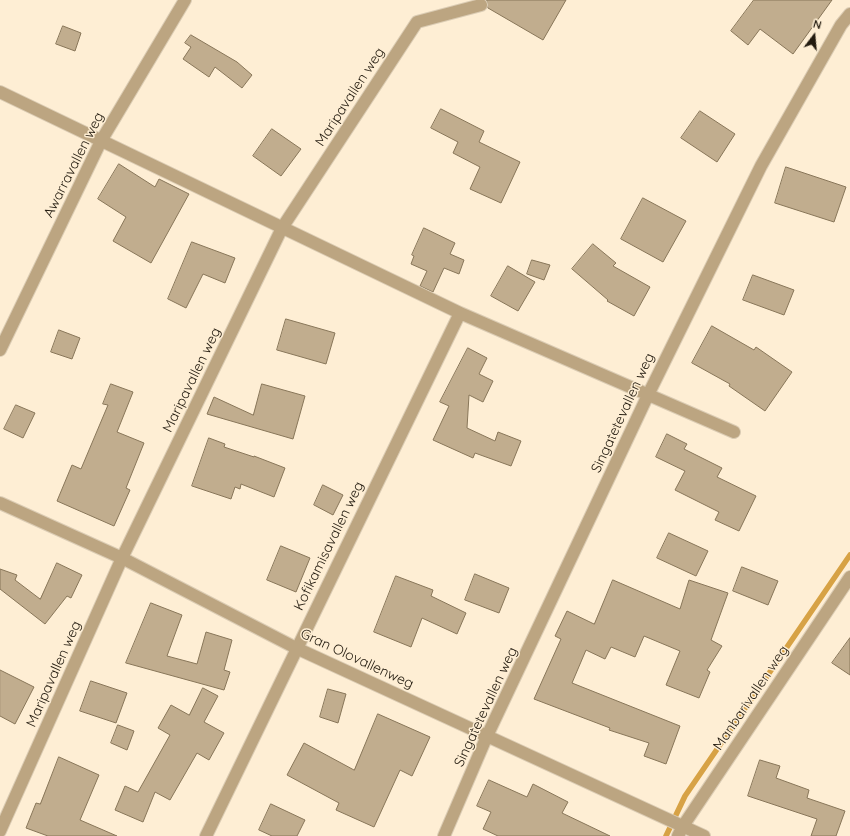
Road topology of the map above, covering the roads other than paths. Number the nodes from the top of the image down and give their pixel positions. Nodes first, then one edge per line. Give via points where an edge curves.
1 (184, 0) edge
2 (481, 4) dead end
3 (850, 14) edge
4 (0, 92) edge
5 (101, 141) junction
6 (282, 228) junction
7 (460, 313) junction
8 (0, 350) edge
9 (648, 395) junction
10 (734, 432) dead end
11 (0, 503) edge
12 (122, 558) junction
13 (850, 577) edge
14 (296, 648) junction
15 (488, 736) junction
16 (0, 831) edge
17 (681, 831) edge
18 (206, 836) edge
19 (444, 836) edge
20 (704, 836) edge

1 - 5 street, Awarravallen weg
2 - 6 street, Maripavallen weg via 417,22
3 - 9 street, Singatetevallen weg via 761,166
4 - 5 street
5 - 6 street
5 - 8 street, Awarravallen weg
6 - 7 street
6 - 12 street, Maripavallen weg
7 - 9 street
7 - 14 street, Kofikamisavallen weg
9 - 10 street
9 - 15 street, Singatetevallen weg
11 - 12 street, Gran Olovallenweg
12 - 14 street, Gran Olovallenweg
12 - 16 street, Maripavallen weg
13 - 17 street, Manbarivallen weg
14 - 15 street, Gran Olovallenweg
14 - 18 street, Kofikamisavallen weg
15 - 17 street, Gran Olovallenweg
15 - 19 street, Singatetevallen weg
17 - 20 street, Gran Olovallenweg

